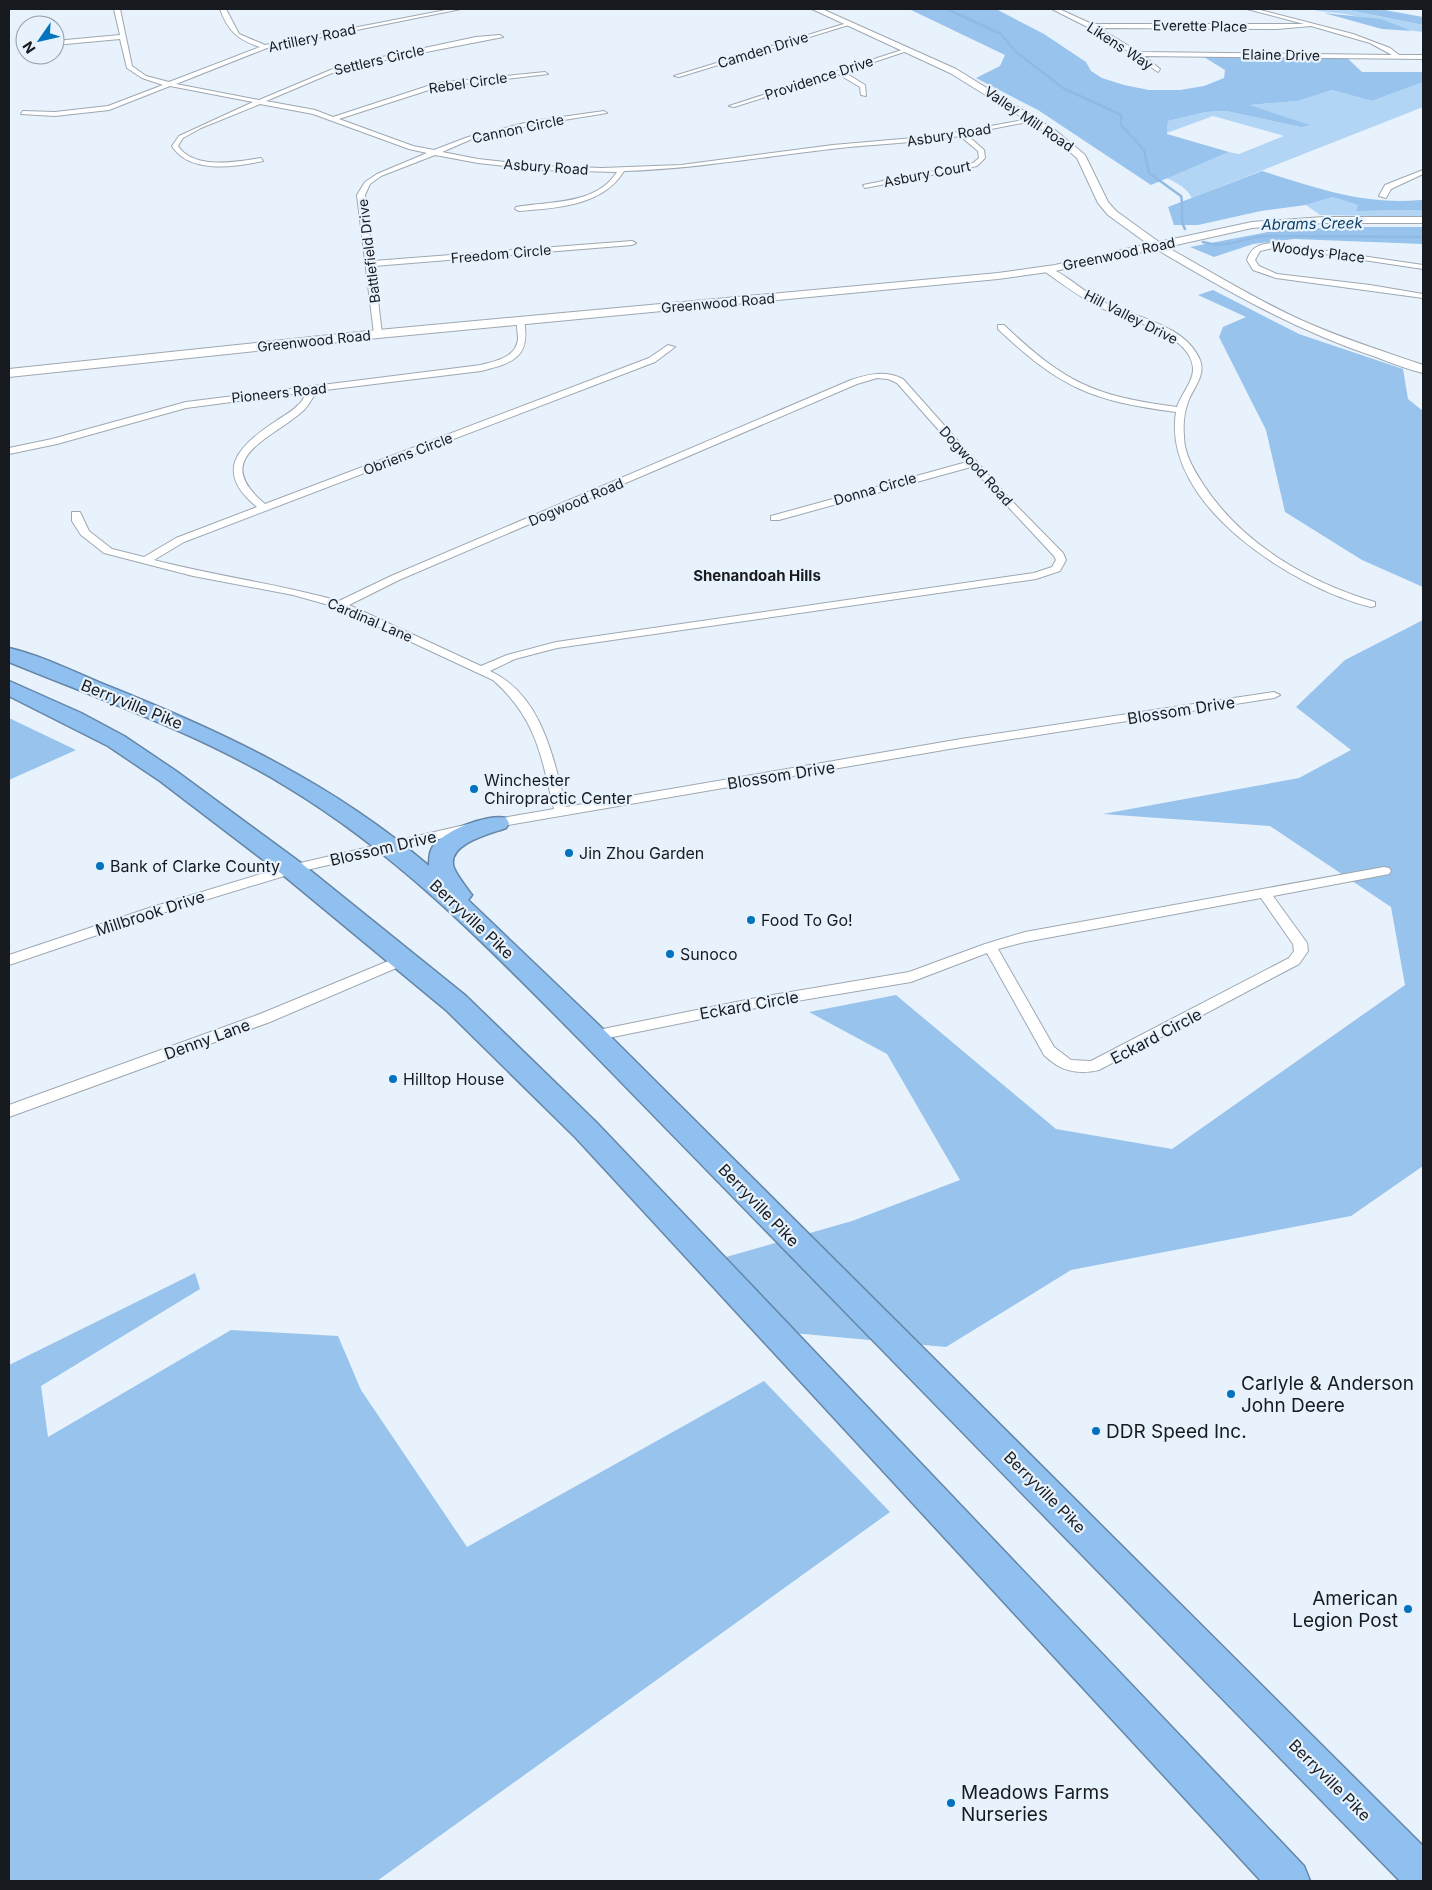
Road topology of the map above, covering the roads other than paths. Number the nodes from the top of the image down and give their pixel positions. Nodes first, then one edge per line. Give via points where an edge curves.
1 (117, 9) edge
2 (223, 9) edge
3 (458, 9) edge
4 (816, 9) edge
5 (1056, 9) edge
6 (1250, 9) edge
7 (849, 24) junction
8 (1309, 24) junction
9 (1091, 26) junction
10 (122, 37) junction
11 (500, 37) dead end
12 (65, 42) edge
13 (265, 48) junction
14 (907, 50) junction
15 (1138, 54) junction
16 (1397, 56) junction
17 (1423, 57) edge
18 (1158, 70) dead end
19 (839, 72) junction
20 (544, 74) dead end
21 (676, 76) dead end
22 (171, 84) junction
23 (864, 95) dead end
24 (262, 100) junction
25 (732, 106) dead end
26 (22, 113) dead end
27 (604, 113) dead end
28 (336, 118) junction
29 (1034, 120) junction
30 (962, 134) junction
31 (433, 153) junction
32 (261, 160) dead end
33 (621, 170) junction
34 (1423, 172) edge
35 (865, 186) dead end
36 (1383, 196) dead end
37 (519, 209) dead end
38 (1423, 220) edge
39 (632, 243) dead end
40 (1158, 246) junction
41 (370, 264) junction
42 (1423, 266) edge
43 (1047, 269) junction
44 (1423, 296) edge
45 (520, 321) junction
46 (1001, 327) dead end
47 (378, 334) junction
48 (671, 347) dead end
49 (1423, 369) edge
50 (9, 373) edge
51 (314, 389) junction
52 (1181, 410) junction
53 (9, 451) edge
54 (975, 463) junction
55 (264, 508) junction
56 (76, 514) dead end
57 (775, 518) dead end
58 (145, 561) junction
59 (1371, 604) dead end
60 (340, 605) junction
61 (9, 654) edge
62 (482, 670) junction
63 (9, 688) edge
64 (1274, 695) dead end
65 (561, 811) junction
66 (497, 823) junction
67 (388, 846) junction
68 (292, 869) junction
69 (1384, 871) dead end
70 (1264, 893) junction
71 (489, 932) junction
72 (990, 948) junction
73 (9, 960) edge
74 (403, 960) junction
75 (593, 1036) junction
76 (9, 1111) edge
77 (1423, 1875) edge
78 (1290, 1881) edge

1 - 10 street, Asbury Road
2 - 13 street via 234,34
3 - 13 street, Artillery Road
4 - 7 main road, Valley Mill Road
5 - 9 street, Likens Way
6 - 8 street
7 - 14 main road, Valley Mill Road
7 - 21 street, Camden Drive
8 - 9 street, Everette Place via 1277,27
8 - 16 street via 1369,41
9 - 15 street, Likens Way
10 - 12 street
10 - 22 street, Asbury Road via 132,71 144,78
11 - 24 street, Settlers Circle via 476,39 342,67
13 - 22 street, Artillery Road
14 - 19 street, Providence Drive
14 - 29 main road, Valley Mill Road via 961,75
15 - 16 street, Elaine Drive
15 - 18 street, Likens Way
16 - 17 street, Elaine Drive
19 - 23 street via 863,86
19 - 25 street, Providence Drive
20 - 28 street, Rebel Circle via 437,85
22 - 24 street, Asbury Road
22 - 26 street, Artillery Road via 99,110
24 - 28 street, Asbury Road
24 - 32 street, Settlers Circle via 199,127 181,137 175,146 179,154 200,162 226,164
27 - 31 street, Cannon Circle via 512,127 470,138
28 - 31 street, Asbury Road via 393,142
29 - 30 street, Asbury Road
29 - 40 main road, Valley Mill Road via 1064,140 1081,157 1103,203 1112,213
30 - 33 street, Asbury Road via 825,148 697,166
30 - 35 street, Asbury Court via 981,150 982,158 976,165
31 - 33 street, Asbury Road via 522,167
31 - 41 street, Battlefield Drive via 379,175 363,190 362,211
33 - 37 street via 613,184 590,196
34 - 36 street via 1388,187
38 - 40 main road, Greenwood Road via 1294,221 1252,225
39 - 41 street, Freedom Circle
40 - 43 main road, Greenwood Road
40 - 49 main road, Valley Mill Road via 1235,292 1297,323
41 - 47 street, Battlefield Drive
42 - 44 street, Woodys Place via 1278,245 1259,248 1251,260 1256,268 1276,276 1370,286
43 - 45 main road, Greenwood Road
43 - 52 street, Hill Valley Drive via 1104,306 1173,336 1190,350 1198,371
45 - 47 main road, Greenwood Road
45 - 51 street, Pioneers Road via 523,345 515,354 497,364 464,372
46 - 52 street via 1033,357 1072,384 1119,401
47 - 50 main road, Greenwood Road
48 - 55 street, Obriens Circle via 652,360
51 - 53 street, Pioneers Road via 177,407 66,440
51 - 55 street via 301,408 260,435 242,454 238,479
52 - 59 street, Hill Valley Drive via 1178,437 1186,463 1206,499 1222,517 1261,549 1313,582 1341,596
54 - 57 street, Donna Circle
54 - 60 street, Dogwood Road via 900,381 887,376 872,376 395,578
54 - 62 street, Dogwood Road via 1059,555 1060,564 1056,569 1022,579 556,645 512,657
55 - 58 street, Obriens Circle via 180,540
56 - 58 street, Cardinal Lane via 77,521 94,542 120,555
58 - 60 street, Cardinal Lane via 294,592
60 - 62 street, Cardinal Lane
61 - 67 highway, Berryville Pike via 133,703 250,756 350,817
62 - 65 street, Cardinal Lane via 519,696 539,726
63 - 68 highway via 116,741
64 - 65 street, Blossom Drive
65 - 66 street, Blossom Drive
66 - 67 street, Blossom Drive
66 - 71 highway via 458,837 442,851 441,860 441,867 452,885
67 - 68 street, Blossom Drive
67 - 71 highway, Berryville Pike
68 - 73 street, Millbrook Drive
68 - 74 highway
69 - 70 street, Eckard Circle
70 - 72 street, Eckard Circle via 1025,937
70 - 72 street, Eckard Circle via 1300,943 1301,951 1294,962 1099,1065 1073,1068 1058,1061
71 - 75 highway, Berryville Pike
72 - 75 street, Eckard Circle via 911,977 760,1002
74 - 76 street, Denny Lane via 265,1018
74 - 78 highway via 470,1016 586,1130
75 - 77 highway, Berryville Pike

